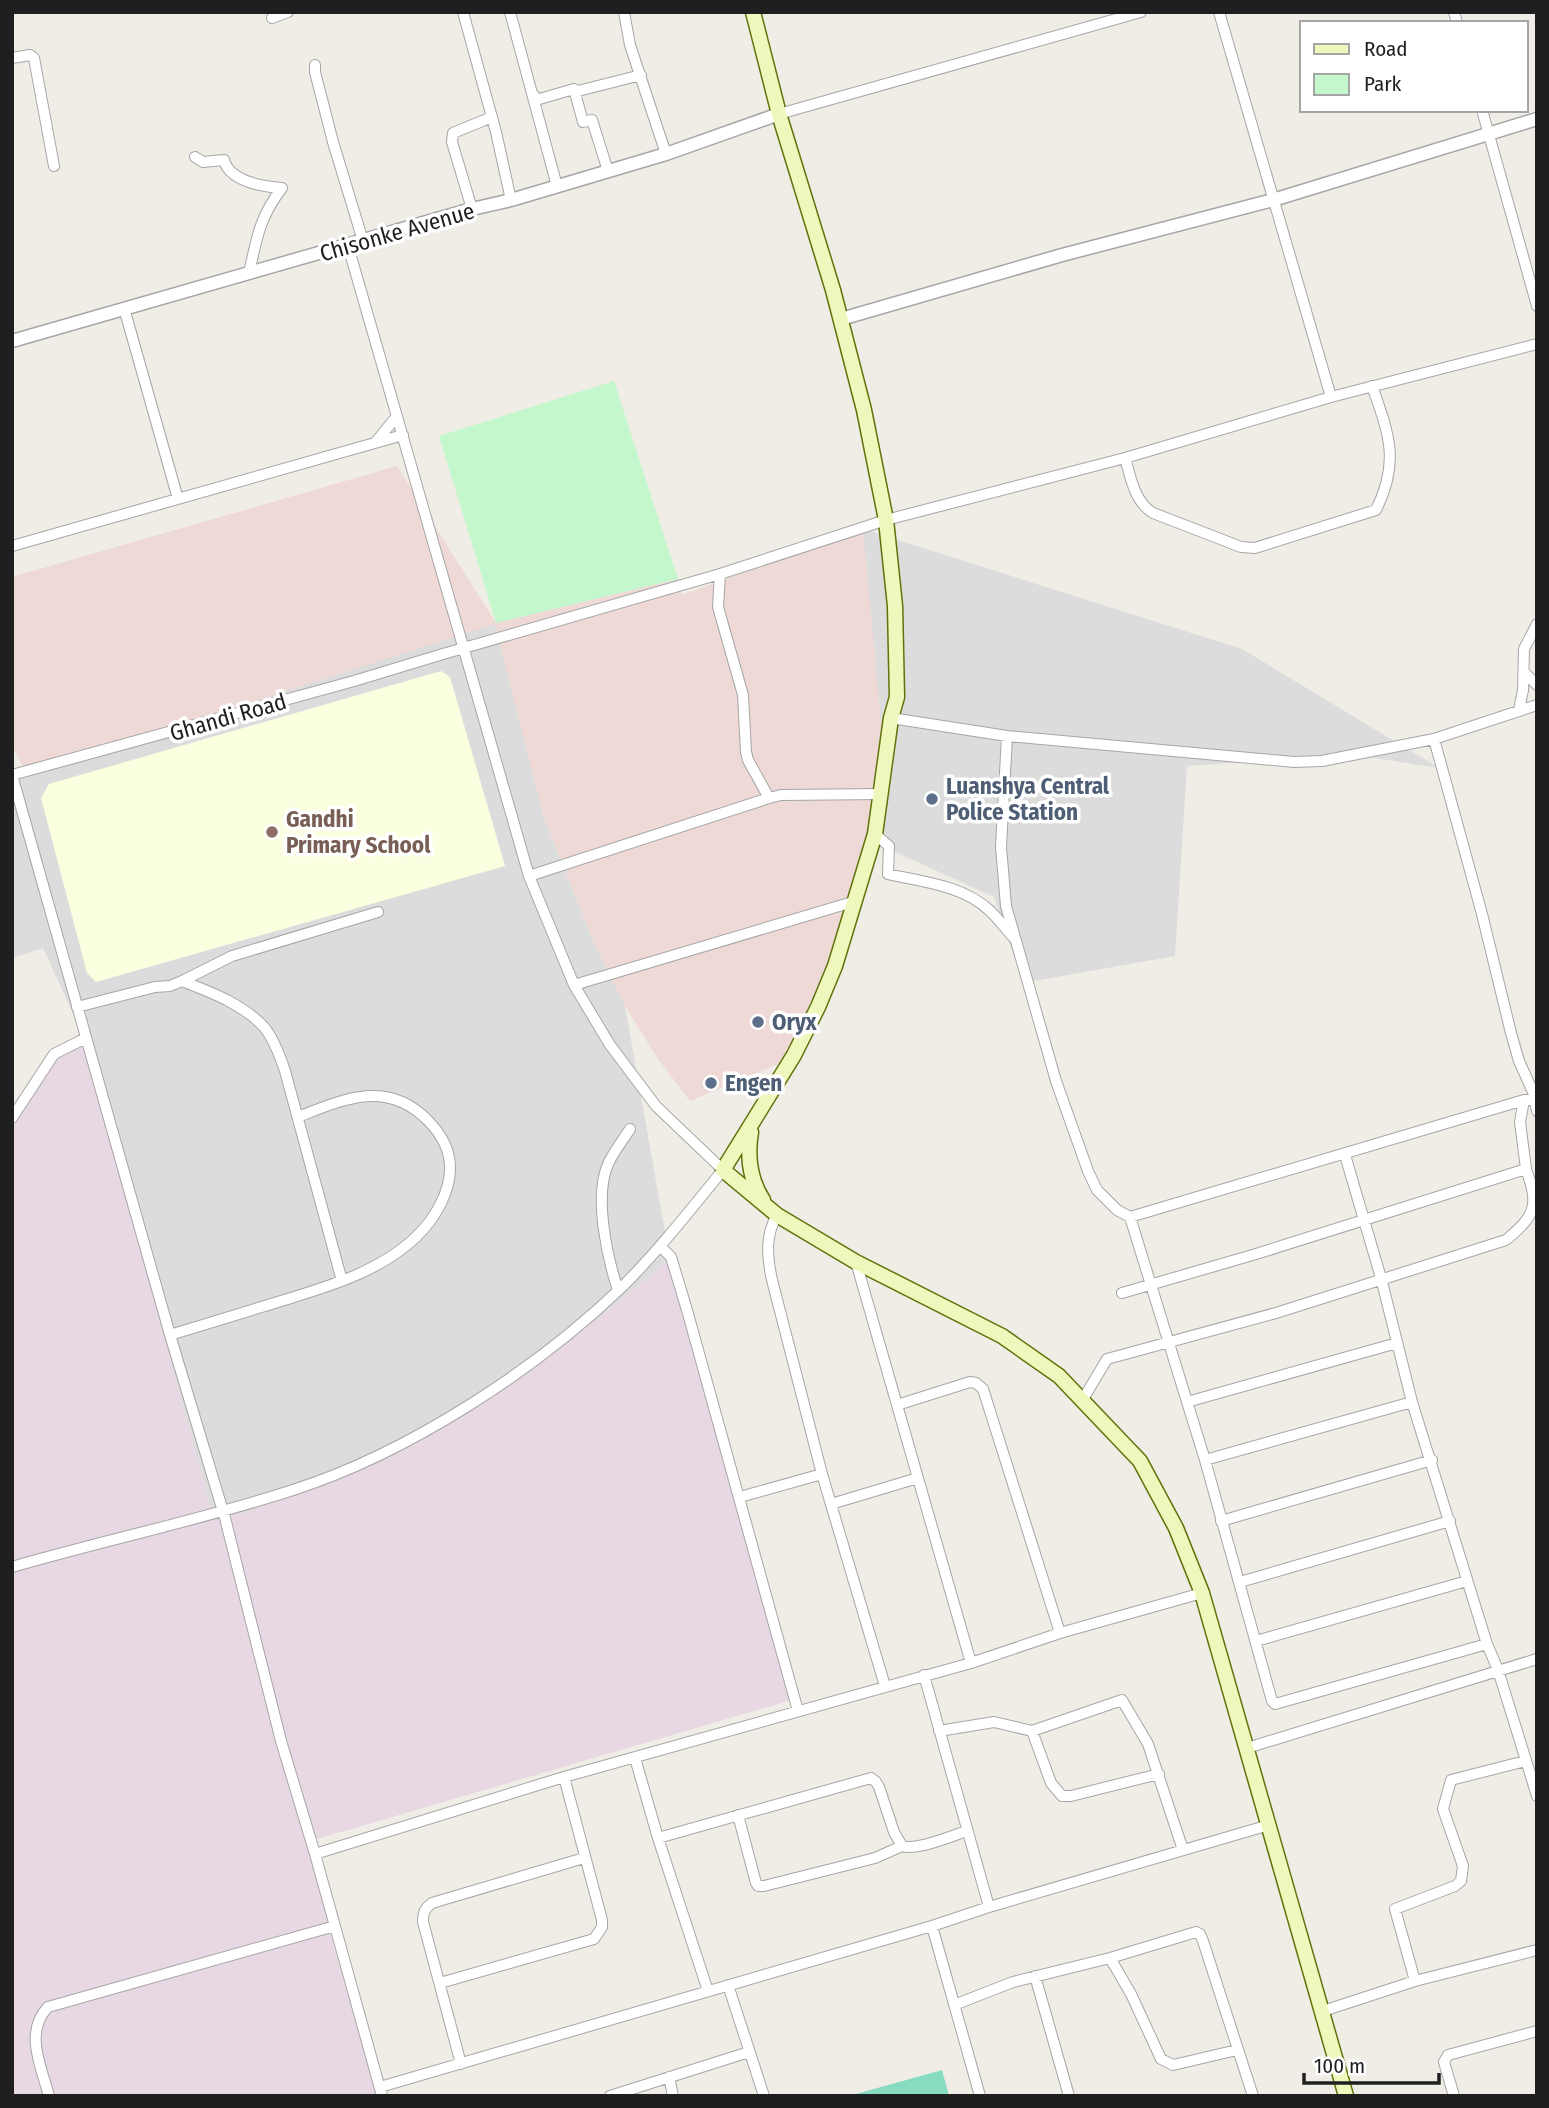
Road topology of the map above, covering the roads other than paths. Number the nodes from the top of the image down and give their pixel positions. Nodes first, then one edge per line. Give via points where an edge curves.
1 (288, 12) edge
2 (463, 12) edge
3 (510, 12) edge
4 (624, 12) edge
5 (753, 12) edge
6 (1141, 12) edge
7 (1219, 12) edge
8 (272, 18) dead end
9 (12, 58) edge
10 (315, 65) dead end
11 (526, 72) junction
12 (641, 75) junction
13 (574, 92) junction
14 (1483, 112) edge
15 (779, 114) junction
16 (492, 117) junction
17 (1537, 119) edge
18 (1488, 133) junction
19 (666, 154) junction
20 (195, 157) dead end
21 (54, 166) dead end
22 (608, 171) junction
23 (557, 186) junction
24 (511, 200) junction
25 (1273, 200) junction
26 (472, 209) junction
27 (363, 241) junction
28 (348, 246) junction
29 (249, 274) junction
30 (1537, 306) edge
31 (124, 308) junction
32 (841, 319) junction
33 (12, 341) edge
34 (1537, 344) edge
35 (1371, 386) junction
36 (1331, 397) junction
37 (397, 416) junction
38 (402, 435) junction
39 (374, 443) junction
40 (1125, 458) junction
41 (178, 499) junction
42 (886, 520) junction
43 (12, 547) edge
44 (720, 574) junction
45 (1537, 624) edge
46 (462, 649) junction
47 (1524, 672) junction
48 (1537, 685) edge
49 (1537, 705) edge
50 (1519, 710) junction
51 (891, 718) junction
52 (1007, 736) junction
53 (1434, 739) junction
54 (12, 775) edge
55 (882, 794) junction
56 (769, 798) junction
57 (875, 834) junction
58 (529, 876) junction
59 (856, 901) junction
60 (379, 912) dead end
61 (1017, 941) junction
62 (182, 981) junction
63 (574, 985) junction
64 (77, 1007) junction
65 (86, 1038) junction
66 (1533, 1103) edge
67 (298, 1117) junction
68 (12, 1118) edge
69 (753, 1124) junction
70 (630, 1129) dead end
71 (1345, 1155) junction
72 (1526, 1169) junction
73 (723, 1170) junction
74 (775, 1213) junction
75 (1130, 1217) junction
76 (1365, 1219) junction
77 (660, 1246) junction
78 (856, 1262) junction
79 (1381, 1278) junction
80 (342, 1281) junction
81 (1150, 1283) junction
82 (618, 1290) junction
83 (1122, 1293) dead end
84 (170, 1335) junction
85 (1167, 1342) junction
86 (1396, 1343) junction
87 (1082, 1401) junction
88 (1187, 1402) junction
89 (1412, 1402) junction
90 (897, 1405) junction
91 (1205, 1460) junction
92 (1432, 1460) junction
93 (822, 1474) junction
94 (918, 1478) junction
95 (740, 1497) junction
96 (831, 1504) junction
97 (222, 1510) junction
98 (1221, 1521) junction
99 (1450, 1521) junction
100 (12, 1567) edge
101 (1240, 1581) junction
102 (1467, 1581) junction
103 (1202, 1593) junction
104 (1060, 1633) junction
105 (1256, 1641) junction
106 (1487, 1644) junction
107 (1537, 1659) edge
108 (971, 1662) junction
109 (1498, 1670) junction
110 (924, 1675) junction
111 (885, 1686) junction
112 (798, 1712) junction
113 (939, 1731) junction
114 (1032, 1731) junction
115 (1247, 1748) junction
116 (635, 1758) junction
117 (1525, 1761) junction
118 (1159, 1774) junction
119 (564, 1777) junction
120 (1537, 1796) edge
121 (738, 1815) junction
122 (1269, 1825) junction
123 (967, 1831) junction
124 (658, 1838) junction
125 (902, 1846) junction
126 (1184, 1850) junction
127 (315, 1854) junction
128 (584, 1858) junction
129 (989, 1907) junction
130 (335, 1926) junction
131 (932, 1926) junction
132 (1537, 1950) edge
133 (1110, 1958) junction
134 (1035, 1976) junction
135 (1415, 1981) junction
136 (440, 1983) junction
137 (728, 1985) junction
138 (708, 1991) junction
139 (954, 2005) junction
140 (1323, 2011) junction
141 (1537, 2031) edge
142 (1237, 2050) junction
143 (749, 2052) junction
144 (461, 2064) junction
145 (669, 2077) junction
146 (381, 2092) edge
147 (49, 2096) edge
148 (610, 2096) edge
149 (673, 2096) edge
150 (764, 2096) edge
151 (980, 2096) edge
152 (1069, 2096) edge
153 (1252, 2096) edge
154 (1346, 2096) edge
155 (1454, 2096) edge

1 - 8 street
2 - 16 street
3 - 11 street
4 - 12 street
5 - 15 main road
6 - 15 street
7 - 25 street
9 - 21 street via 34,58
10 - 27 street
11 - 13 street via 536,100
11 - 23 street
12 - 13 street
12 - 19 street
13 - 22 street via 583,122 592,120
14 - 18 street
15 - 19 street, Chisonke Avenue
15 - 32 main road
16 - 24 street
16 - 26 street via 453,133
17 - 18 street
18 - 25 street
18 - 30 street
19 - 22 street, Chisonke Avenue
20 - 29 street via 203,162 223,160 230,172 266,187 282,188 260,223
22 - 23 street, Chisonke Avenue
23 - 24 street, Chisonke Avenue
24 - 26 street, Chisonke Avenue
25 - 32 street
25 - 36 street
26 - 27 street, Chisonke Avenue
27 - 28 street, Chisonke Avenue
28 - 29 street, Chisonke Avenue
28 - 37 street
29 - 31 street, Chisonke Avenue
31 - 33 street, Chisonke Avenue
31 - 41 street
32 - 42 main road
34 - 35 street, Ghandi Road
35 - 36 street, Ghandi Road
35 - 40 street via 1392,452 1388,487 1376,510 1255,548 1241,547 1153,513 1139,500
36 - 40 street, Ghandi Road
37 - 38 street
37 - 39 street
38 - 39 street
38 - 46 street
39 - 41 street
40 - 42 street, Ghandi Road
41 - 43 street
42 - 44 street, Ghandi Road
42 - 51 main road via 897,653 897,697
44 - 46 street, Ghandi Road
44 - 56 street via 718,607 743,695 746,752
45 - 47 street via 1524,649
46 - 54 street, Ghandi Road
46 - 58 street
47 - 48 street
47 - 50 street
49 - 50 street
50 - 53 street
51 - 52 street
51 - 55 main road
52 - 53 street via 1294,762 1322,761
52 - 61 street via 1001,866
53 - 66 street
54 - 64 street
55 - 56 street
55 - 57 main road
56 - 58 street
57 - 59 main road
57 - 61 street via 889,846 888,874 968,895 988,908
58 - 63 street
59 - 63 street
59 - 69 main road via 818,1007
60 - 62 street via 232,956
61 - 75 street via 1056,1081 1088,1171 1097,1190
62 - 64 street
62 - 67 street via 244,1009 265,1028 277,1049
63 - 73 street via 610,1045 656,1106
64 - 65 street
65 - 68 street via 54,1054
65 - 84 street
66 - 71 street
66 - 72 street via 1520,1122
67 - 80 street
67 - 80 street via 357,1098 383,1096 417,1110 445,1146 450,1166 446,1191 426,1227 397,1252
69 - 73 main road
69 - 74 main road via 751,1170 758,1192
70 - 82 street via 608,1163 600,1210
71 - 75 street
71 - 76 street
72 - 76 street
72 - 79 street via 1535,1194 1534,1208 1526,1223 1506,1240
73 - 74 main road
73 - 77 street
74 - 78 main road
74 - 93 street via 768,1261
75 - 81 street
76 - 79 street
76 - 81 street
77 - 82 street
77 - 95 street via 672,1261
78 - 87 main road via 1002,1336 1059,1376
78 - 90 street
79 - 85 street
79 - 86 street
80 - 84 street
81 - 83 street
81 - 85 street
82 - 97 street via 514,1375 411,1438 294,1490
84 - 97 street
85 - 87 street via 1107,1359
85 - 88 street
86 - 88 street
86 - 89 street
87 - 103 main road via 1140,1461 1177,1528
88 - 91 street
89 - 91 street
89 - 92 street
90 - 94 street
90 - 104 street via 970,1382 983,1389
91 - 98 street
92 - 98 street
92 - 99 street
93 - 95 street
93 - 96 street
94 - 96 street
94 - 108 street
95 - 112 street
96 - 111 street
97 - 100 street
97 - 127 street
98 - 101 street
99 - 101 street
99 - 102 street
101 - 105 street
102 - 105 street
102 - 106 street
103 - 104 street
103 - 115 main road
104 - 108 street
105 - 106 street via 1275,1704
106 - 109 street
107 - 109 street
108 - 110 street
109 - 115 street
109 - 117 street
110 - 111 street
110 - 113 street
111 - 112 street
112 - 116 street
113 - 114 street via 994,1722
113 - 123 street
114 - 118 street via 1051,1783 1062,1796
114 - 118 street via 1122,1700 1144,1735
115 - 122 main road
116 - 119 street
116 - 124 street
117 - 120 street
117 - 135 street via 1451,1780 1443,1809 1463,1866 1461,1881 1395,1909
118 - 126 street
119 - 127 street
119 - 128 street
121 - 124 street
121 - 125 street via 871,1778 879,1787
121 - 125 street via 758,1886 874,1858
122 - 126 street
122 - 140 main road
123 - 125 street
123 - 129 street
124 - 138 street
126 - 129 street
127 - 130 street
128 - 136 street via 426,1908 423,1922
128 - 136 street via 602,1920 594,1939
129 - 131 street
130 - 146 street
130 - 147 street via 48,2007 34,2036
131 - 137 street
131 - 139 street
132 - 135 street
133 - 134 street
133 - 142 street via 1166,2064
133 - 142 street via 1200,1934
134 - 139 street
134 - 152 street
135 - 140 street
136 - 144 street
137 - 138 street
137 - 143 street
138 - 144 street
139 - 151 street
140 - 154 main road
141 - 155 street via 1448,2055 1444,2062
142 - 153 street
143 - 145 street
143 - 150 street
144 - 146 street
145 - 148 street
145 - 149 street

